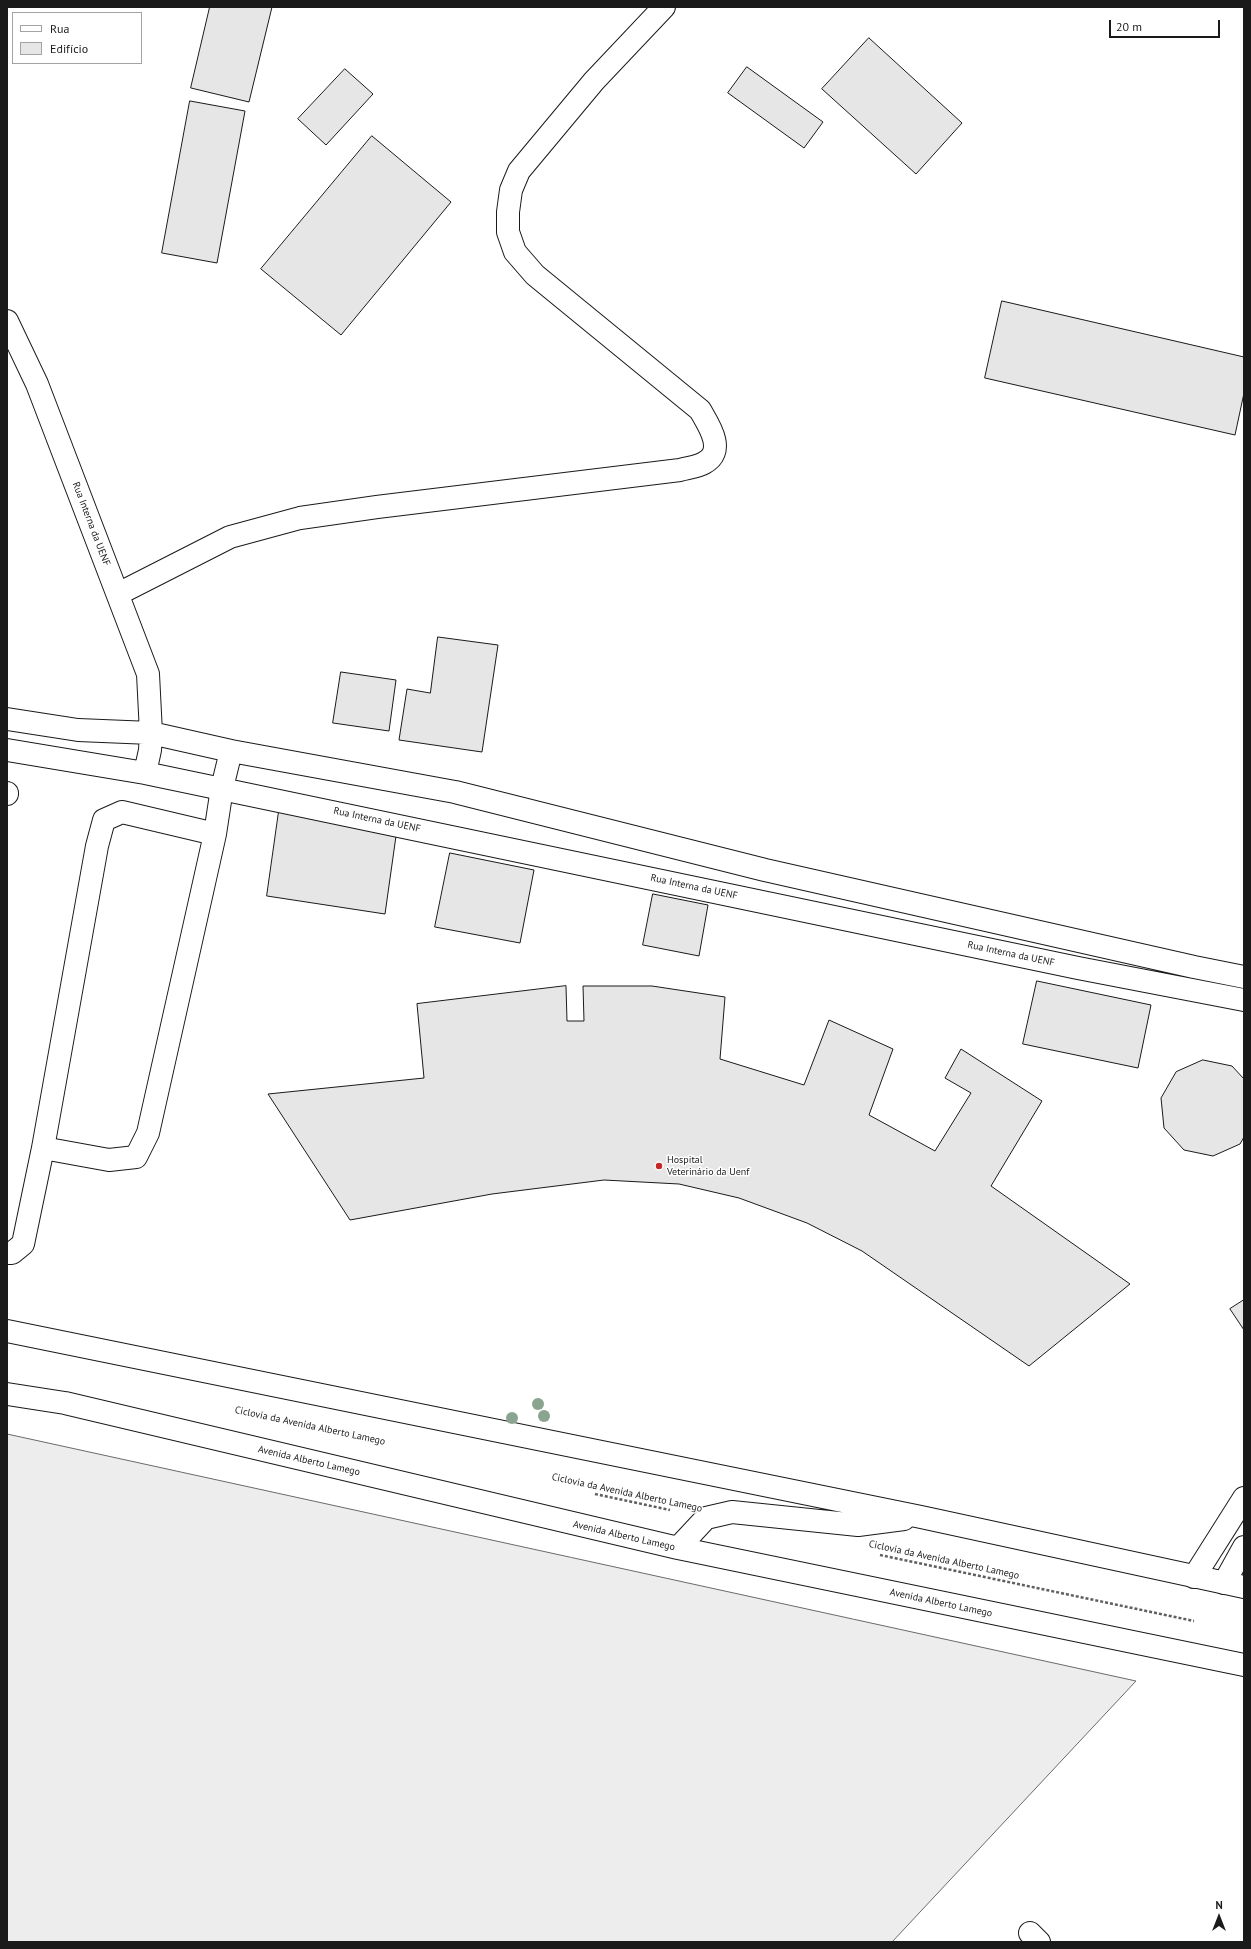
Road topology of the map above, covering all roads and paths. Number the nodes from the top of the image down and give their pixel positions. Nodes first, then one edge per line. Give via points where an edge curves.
1 (664, 7) edge
2 (7, 321) edge
3 (118, 594) junction
4 (7, 720) edge
5 (151, 733) junction
6 (7, 750) edge
7 (231, 751) junction
8 (145, 772) junction
9 (222, 788) junction
10 (216, 834) junction
11 (1244, 976) edge
12 (1244, 1000) edge
13 (43, 1148) junction
14 (7, 1253) edge
15 (7, 1331) edge
16 (7, 1394) edge
17 (590, 1493) dead end
18 (1244, 1498) edge
19 (921, 1517) junction
20 (706, 1518) junction
21 (678, 1548) junction
22 (1244, 1548) edge
23 (878, 1554) dead end
24 (1194, 1577) junction
25 (1234, 1585) edge
26 (1197, 1622) dead end
27 (1244, 1665) edge

1 - 3 main road via 594,81 519,171 511,190 508,232 515,252 534,275 700,410 713,432 715,442 710,459 680,470 377,506 300,518 230,537
2 - 3 main road, Rua Interna da UENF via 37,384
3 - 5 main road, Rua Interna da UENF via 148,674
4 - 5 main road via 78,730
5 - 7 main road
5 - 8 main road, Rua Interna da UENF
6 - 8 main road, Rua Interna da UENF
7 - 9 main road
7 - 11 main road via 455,792 765,870 1194,967
8 - 9 main road, Rua Interna da UENF
9 - 10 main road
9 - 12 main road, Rua Interna da UENF via 1078,968
10 - 13 main road via 148,1133 136,1157 109,1160
10 - 13 main road via 122,812 104,820 97,846
13 - 14 main road via 23,1244 12,1253
15 - 19 main road
16 - 21 main road, Avenida Alberto Lamego via 65,1403
17 - 20 path, Ciclovia da Avenida Alberto Lamego
18 - 24 main road
19 - 20 main road via 858,1525 756,1513 732,1512
19 - 24 main road
20 - 21 main road
21 - 27 main road, Avenida Alberto Lamego
22 - 25 main road
23 - 26 path, Ciclovia da Avenida Alberto Lamego
24 - 25 main road

